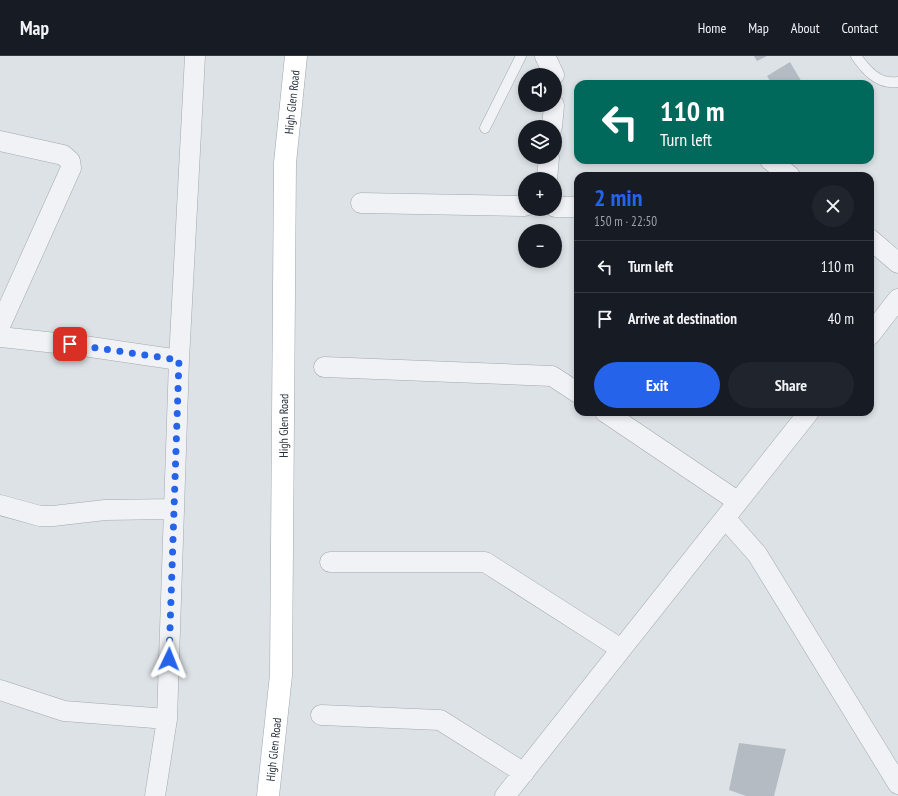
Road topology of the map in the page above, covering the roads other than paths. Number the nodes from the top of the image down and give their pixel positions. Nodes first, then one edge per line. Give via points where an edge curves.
1 (195, 56) edge
2 (296, 56) edge
3 (521, 56) edge
4 (545, 56) edge
5 (856, 56) edge
6 (551, 68) edge
7 (898, 82) edge
8 (485, 128) dead end
9 (0, 141) edge
10 (775, 164) edge
11 (785, 172) edge
12 (361, 203) dead end
13 (518, 206) edge
14 (562, 207) edge
15 (574, 208) edge
16 (874, 242) edge
17 (898, 263) edge
18 (898, 299) edge
19 (0, 326) edge
20 (874, 330) edge
21 (0, 337) edge
22 (179, 360) junction
23 (324, 367) dead end
24 (574, 391) edge
25 (611, 416) edge
26 (806, 416) edge
27 (737, 501) junction
28 (0, 505) edge
29 (174, 509) junction
30 (725, 518) junction
31 (330, 562) dead end
32 (621, 649) junction
33 (0, 690) edge
34 (321, 715) dead end
35 (167, 719) junction
36 (524, 773) junction
37 (898, 784) edge
38 (155, 796) edge
39 (268, 796) edge
40 (505, 796) edge

1 - 22 street
2 - 39 main road, High Glen Road via 285,164 281,675
3 - 8 lane
4 - 6 street
5 - 7 lane via 869,74 882,80
9 - 19 street via 63,155 70,161 71,168
10 - 11 street
12 - 13 street
14 - 15 street
16 - 17 street
18 - 20 street
21 - 22 street
22 - 29 street
23 - 24 street via 552,376
25 - 27 street
26 - 27 street
27 - 30 street
28 - 29 street via 40,516 105,510
29 - 35 street
30 - 32 street
30 - 37 street via 757,554
31 - 32 street via 485,562
32 - 36 street
33 - 35 street via 64,711
34 - 36 street via 440,720
35 - 38 street
36 - 40 street

